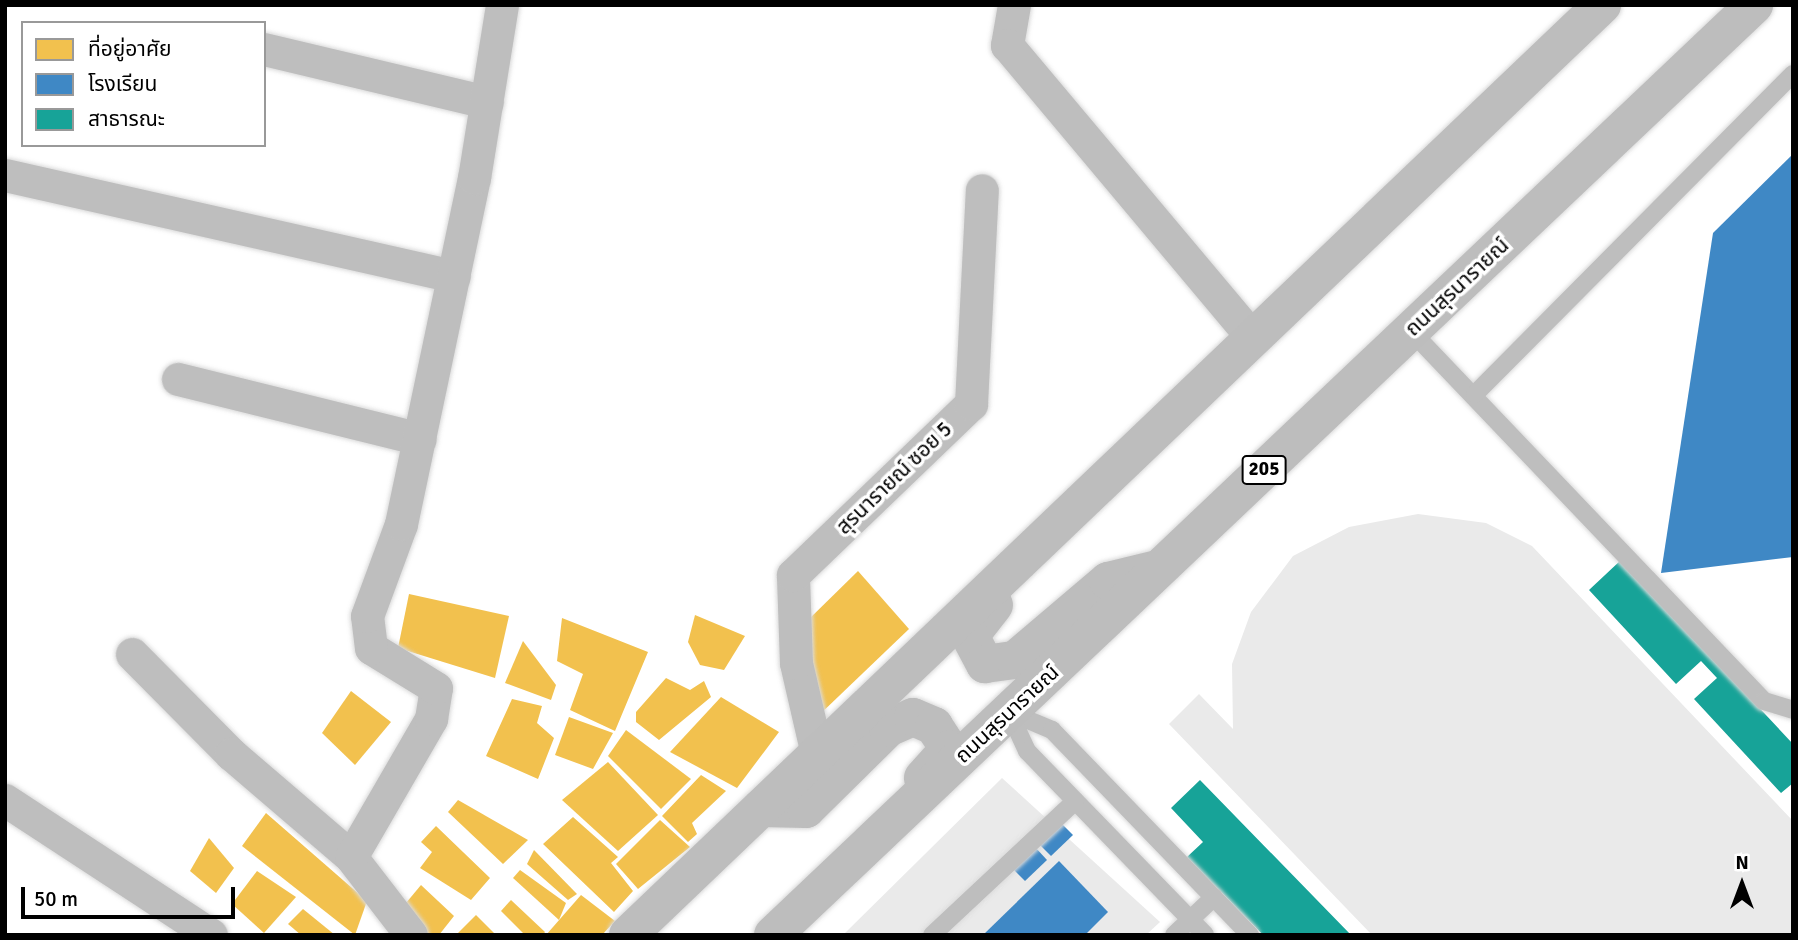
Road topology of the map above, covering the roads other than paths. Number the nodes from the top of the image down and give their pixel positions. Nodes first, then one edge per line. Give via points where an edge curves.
1 (502, 5) edge
2 (1014, 5) edge
3 (1754, 5) edge
4 (1591, 9) edge
5 (266, 49) edge
6 (1793, 74) edge
7 (486, 102) junction
8 (5, 175) edge
9 (982, 190) dead end
10 (454, 276) junction
11 (1410, 331) junction
12 (1254, 339) junction
13 (178, 379) dead end
14 (1475, 394) junction
15 (420, 439) junction
16 (1047, 538) junction
17 (1160, 569) junction
18 (132, 654) dead end
19 (1793, 710) edge
20 (1010, 712) junction
21 (817, 754) junction
22 (5, 800) edge
23 (1076, 801) junction
24 (761, 808) junction
25 (351, 857) junction
26 (853, 860) junction
27 (1214, 897) junction
28 (1191, 920) junction
29 (211, 935) edge
30 (411, 935) edge
31 (628, 935) edge
32 (773, 935) edge
33 (932, 935) edge
34 (1174, 935) edge
35 (1205, 935) edge
36 (1250, 935) edge

1 - 7 street
2 - 12 street via 1007,46
3 - 11 main road, ถนนสุรนารายณ์ / 205
4 - 12 main road, ถนนสุรนารายณ์
5 - 7 street
6 - 14 lane
7 - 10 street
8 - 10 street
9 - 21 street, สุรนารายณ์ ซอย 5 via 971,404 793,575 796,663
10 - 15 street
11 - 14 lane
11 - 17 main road, ถนนสุรนารายณ์ / 205
12 - 16 main road, ถนนสุรนารายณ์
13 - 15 street
14 - 19 lane via 1764,701
15 - 25 street via 401,524 368,616 371,648 436,688 431,719
16 - 17 main road, ถนนสุรนารายณ์ via 970,636 985,664 1014,660 1108,581
16 - 21 main road, ถนนสุรนารายณ์
17 - 20 main road, ถนนสุรนารายณ์ / 205
18 - 25 street via 231,754
20 - 23 lane via 1027,751
20 - 26 main road, ถนนสุรนารายณ์ / 205
20 - 27 lane via 1052,730
21 - 24 main road, ถนนสุรนารายณ์
22 - 29 street
23 - 28 lane
23 - 33 lane
24 - 26 main road, ถนนสุรนารายณ์ via 806,809 888,728 913,717 934,726 949,749
24 - 31 main road, ถนนสุรนารายณ์
25 - 30 street
26 - 32 main road, ถนนสุรนารายณ์ / 205
27 - 28 lane
27 - 36 lane
28 - 34 lane
28 - 35 lane

